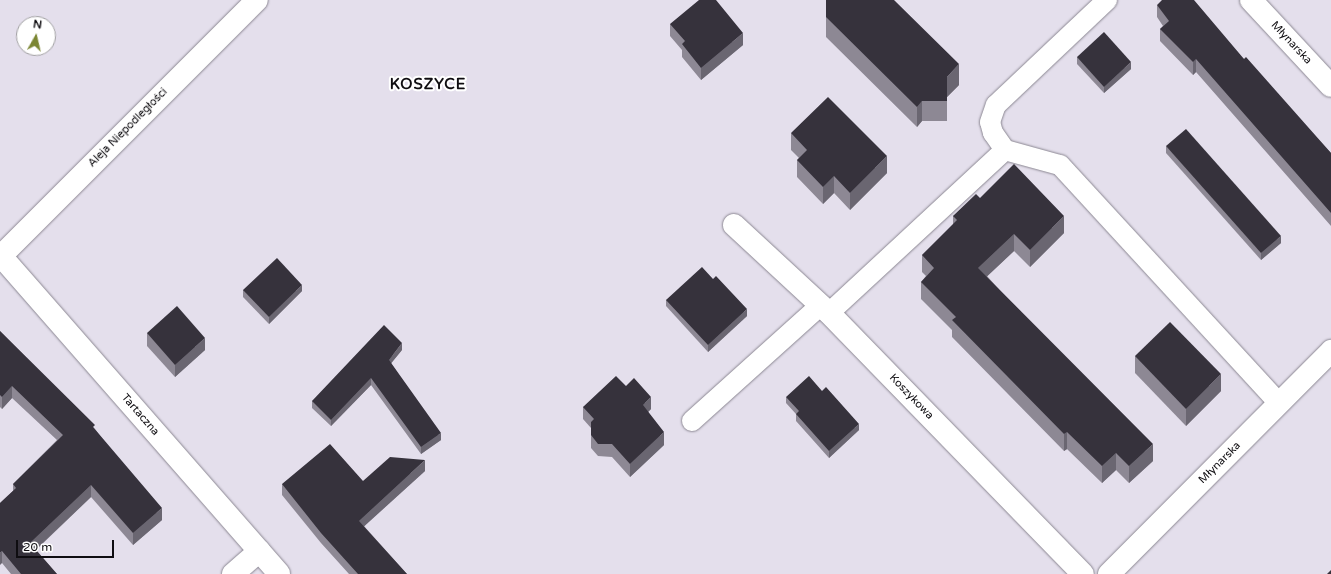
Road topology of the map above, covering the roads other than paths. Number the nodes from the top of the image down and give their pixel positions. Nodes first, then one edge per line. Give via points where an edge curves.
1 (257, 0) edge
2 (1107, 0) edge
3 (1258, 2) edge
4 (1328, 76) edge
5 (1005, 150) junction
6 (734, 225) dead end
7 (0, 256) edge
8 (825, 309) junction
9 (1331, 351) edge
10 (1278, 403) junction
11 (692, 421) dead end
12 (259, 551) junction
13 (233, 574) edge
14 (279, 574) edge
15 (1083, 574) edge
16 (1109, 574) edge

1 - 7 street, Aleja Niepodległości
2 - 5 lane via 996,105 990,122 993,133
3 - 4 street, Młynarska
5 - 8 lane
5 - 10 lane via 1060,165
6 - 8 street, Koszykowa
7 - 12 street, Tartaczna
8 - 11 lane
8 - 15 street, Koszykowa
9 - 10 street, Młynarska
10 - 16 street, Młynarska
12 - 13 street
12 - 14 street, Tartaczna

